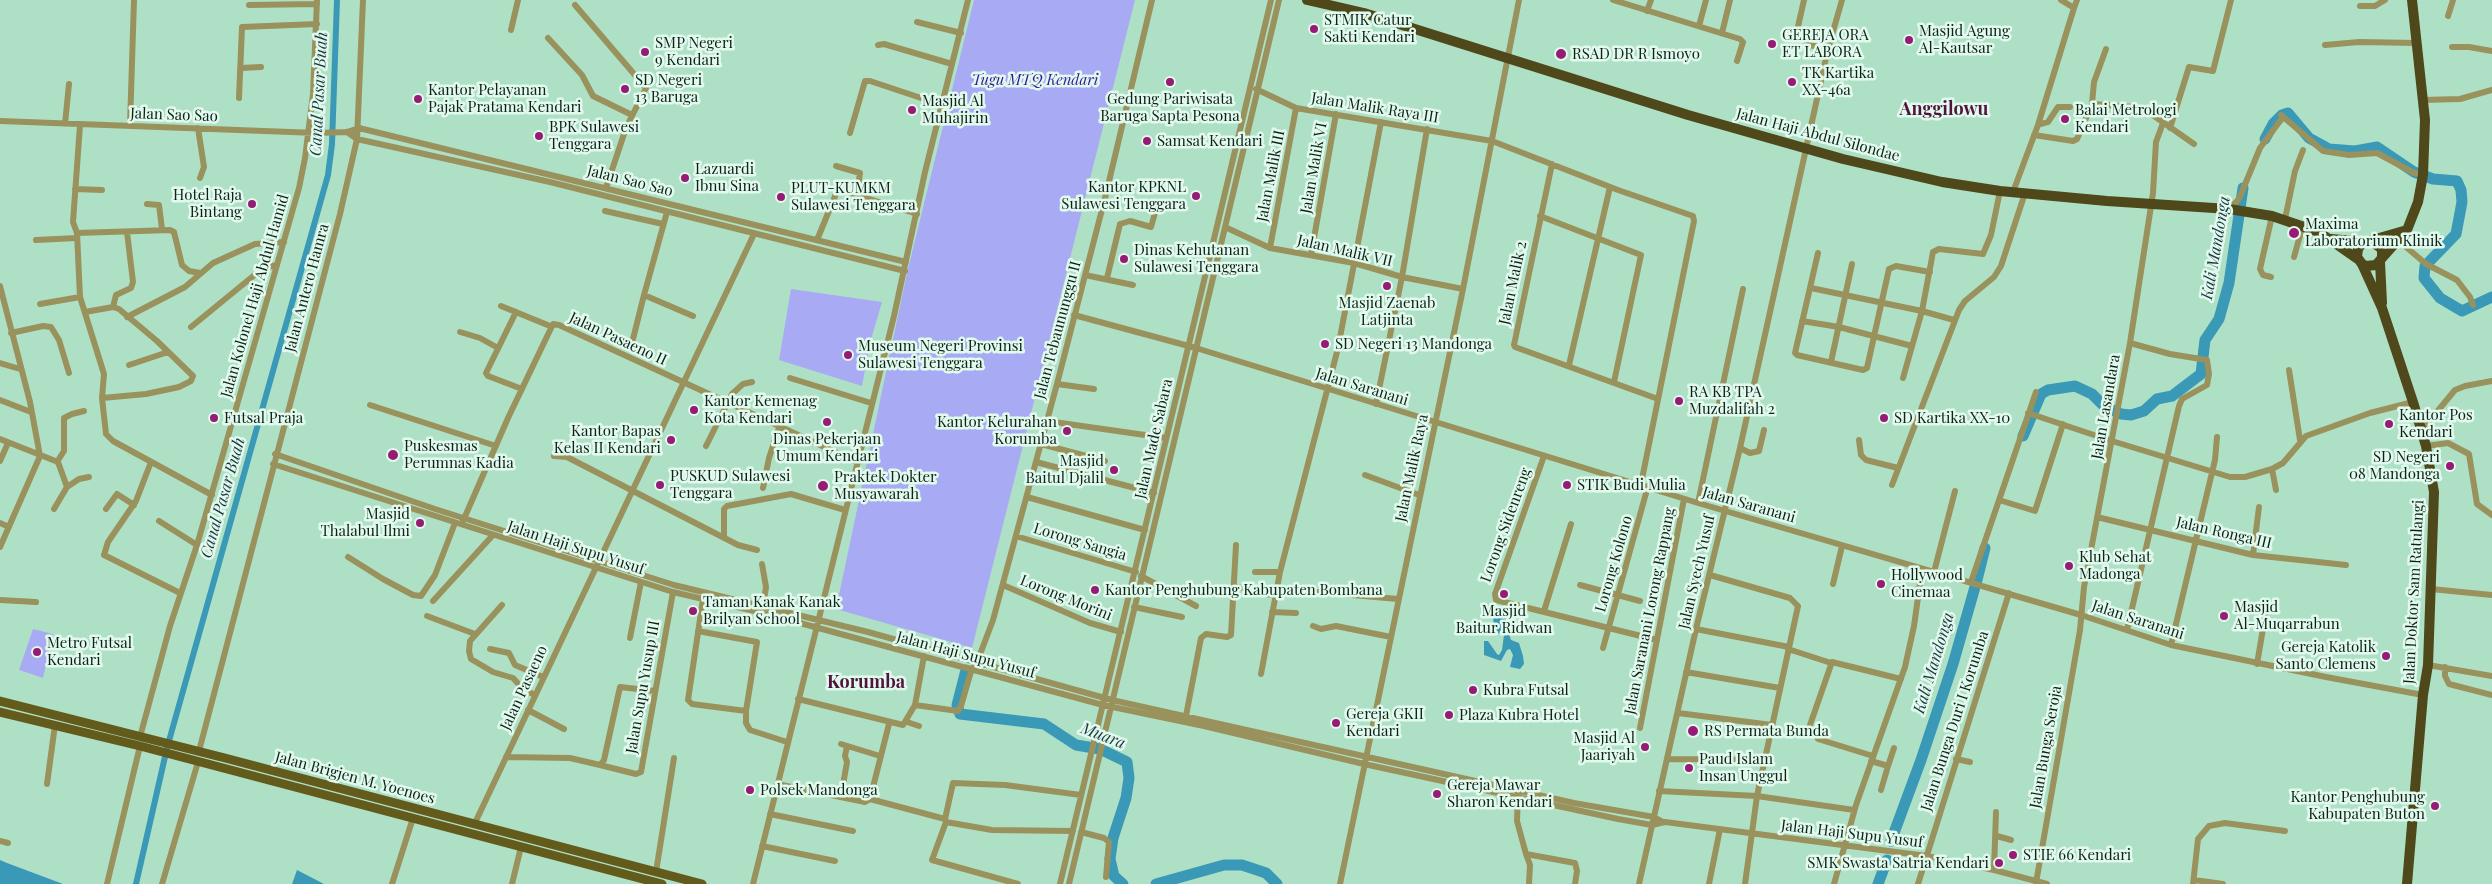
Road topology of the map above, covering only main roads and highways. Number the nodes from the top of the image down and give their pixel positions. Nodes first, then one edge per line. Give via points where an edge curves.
1 (1306, 0) edge
2 (2412, 0) edge
3 (2407, 230) junction
4 (2331, 239) junction
5 (2368, 241) junction
6 (2381, 260) junction
7 (2360, 262) junction
8 (2382, 308) junction
9 (0, 701) edge
10 (0, 712) edge
11 (140, 742) junction
12 (176, 751) junction
13 (590, 854) junction
14 (587, 864) junction
15 (662, 884) edge
16 (702, 884) edge
17 (2407, 884) edge

1 - 4 highway, Jalan Haji Abdul Silondae via 1349,9 1679,112 1942,182 2000,191 2245,211 2285,219
2 - 3 highway via 2425,140 2421,190
3 - 5 highway
3 - 6 highway
4 - 5 highway
4 - 7 highway
5 - 6 highway via 2379,245
5 - 7 highway via 2358,249
6 - 7 highway via 2371,266
6 - 8 highway, Jalan Doktor Sam Ratulangi
7 - 8 highway, Jalan Doktor Sam Ratulangi
8 - 17 highway, Jalan Doktor Sam Ratulangi via 2422,431 2434,492 2428,665
9 - 11 main road, Jalan Brigjen M. Yoenoes
10 - 11 main road, Jalan Brigjen M. Yoenoes
11 - 12 main road, Jalan Brigjen M. Yoenoes
12 - 13 main road, Jalan Brigjen M. Yoenoes via 199,751
12 - 14 main road, Jalan Brigjen M. Yoenoes via 198,762
13 - 14 main road
13 - 16 main road, Jalan Brigjen M. Yoenoes
14 - 15 main road, Jalan Brigjen M. Yoenoes

